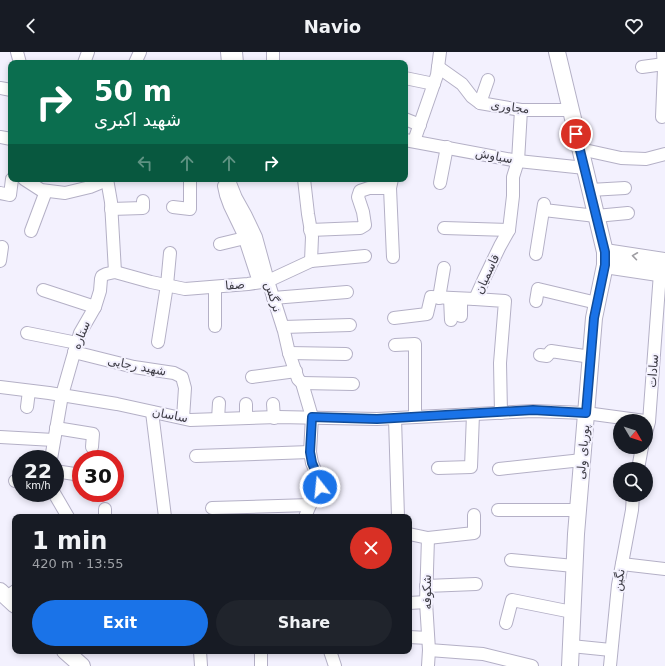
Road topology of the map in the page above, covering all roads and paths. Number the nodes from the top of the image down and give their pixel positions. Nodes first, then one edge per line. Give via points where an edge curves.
1 (440, 52) edge
2 (557, 52) edge
3 (663, 58) edge
4 (438, 67) junction
5 (642, 67) dead end
6 (408, 79) edge
7 (488, 80) dead end
8 (434, 84) junction
9 (480, 103) junction
10 (521, 110) junction
11 (571, 110) junction
12 (662, 117) dead end
13 (408, 120) edge
14 (420, 125) junction
15 (409, 140) edge
16 (447, 147) junction
17 (580, 149) junction
18 (665, 154) edge
19 (518, 161) junction
20 (584, 168) junction
21 (12, 182) edge
22 (29, 182) edge
23 (103, 182) edge
24 (107, 182) edge
25 (190, 182) edge
26 (224, 182) edge
27 (230, 182) edge
28 (304, 182) edge
29 (391, 183) edge
30 (440, 183) dead end
31 (625, 188) dead end
32 (590, 190) junction
33 (46, 191) junction
34 (0, 193) edge
35 (143, 202) dead end
36 (173, 207) dead end
37 (111, 209) junction
38 (628, 213) dead end
39 (596, 216) junction
40 (444, 228) dead end
41 (310, 230) junction
42 (509, 230) junction
43 (31, 231) dead end
44 (245, 238) junction
45 (220, 244) dead end
46 (2, 247) dead end
47 (170, 252) dead end
48 (536, 254) dead end
49 (365, 256) dead end
50 (393, 257) dead end
51 (605, 259) junction
52 (0, 261) edge
53 (311, 261) junction
54 (444, 268) dead end
55 (663, 269) edge
56 (115, 272) junction
57 (264, 282) junction
58 (167, 285) junction
59 (214, 287) junction
60 (43, 290) dead end
61 (347, 292) dead end
62 (274, 298) junction
63 (450, 298) junction
64 (475, 300) junction
65 (536, 301) dead end
66 (597, 303) junction
67 (95, 307) junction
68 (394, 318) dead end
69 (456, 318) dead end
70 (350, 325) dead end
71 (215, 326) dead end
72 (283, 327) junction
73 (27, 333) dead end
74 (158, 342) dead end
75 (395, 345) dead end
76 (75, 348) junction
77 (289, 353) junction
78 (346, 354) dead end
79 (540, 355) dead end
80 (591, 357) junction
81 (296, 371) junction
82 (252, 378) dead end
83 (302, 383) junction
84 (353, 384) dead end
85 (0, 387) edge
86 (29, 391) junction
87 (62, 395) junction
88 (219, 403) dead end
89 (246, 404) dead end
90 (273, 404) dead end
91 (27, 407) dead end
92 (152, 412) junction
93 (501, 413) junction
94 (586, 413) junction
95 (473, 414) junction
96 (647, 414) edge
97 (312, 417) junction
98 (415, 417) junction
99 (183, 418) junction
100 (246, 418) junction
101 (274, 418) junction
102 (395, 418) junction
103 (613, 418) edge
104 (218, 419) junction
105 (56, 428) junction
106 (0, 437) edge
107 (54, 440) junction
108 (92, 447) dead end
109 (52, 450) edge
110 (310, 452) junction
111 (196, 456) dead end
112 (582, 460) junction
113 (438, 468) dead end
114 (499, 469) dead end
115 (59, 502) edge
116 (633, 502) edge
117 (310, 505) junction
118 (212, 508) dead end
119 (498, 510) dead end
120 (578, 510) junction
121 (66, 514) edge
122 (165, 514) edge
123 (306, 514) edge
124 (397, 514) edge
125 (474, 515) dead end
126 (412, 535) edge
127 (428, 538) junction
128 (511, 560) dead end
129 (622, 564) junction
130 (574, 566) junction
131 (665, 569) edge
132 (476, 584) dead end
133 (426, 586) junction
134 (426, 602) junction
135 (412, 603) edge
136 (572, 612) junction
137 (506, 623) dead end
138 (412, 637) edge
139 (428, 638) junction
140 (571, 646) junction
141 (429, 650) junction
142 (611, 650) junction
143 (68, 654) edge
144 (200, 654) edge
145 (261, 654) edge
146 (331, 654) edge
147 (499, 662) edge
148 (82, 666) edge
149 (201, 666) edge
150 (262, 666) edge
151 (335, 666) edge
152 (428, 666) edge
153 (532, 666) edge
154 (570, 666) edge
155 (610, 666) edge

1 - 4 street
2 - 11 main road, پوریای ولی
3 - 5 street
3 - 12 street
4 - 8 street
4 - 9 street, مجاوری via 462,84
6 - 8 street
7 - 9 street
8 - 14 street
9 - 10 street, مجاوری
10 - 11 street, مجاوری
10 - 19 street, قاسمیان
11 - 17 main road, پوریای ولی
13 - 14 street
14 - 15 street
15 - 16 street, سیاوش
16 - 19 street, سیاوش
16 - 30 street
17 - 18 street via 621,158 646,159
17 - 20 main road, پوریای ولی
19 - 20 street, سیاوش
19 - 42 street, قاسمیان
20 - 32 main road, پوریای ولی
21 - 34 street via 10,195
22 - 33 street
23 - 33 street via 90,188 65,193
24 - 37 street
25 - 36 street via 190,209
26 - 44 street, نرگس via 230,206
27 - 57 street, نرگس via 256,237
28 - 41 street
29 - 41 street via 360,191 358,197 365,225 360,228
29 - 50 street
31 - 32 street
32 - 39 main road, پوریای ولی
33 - 43 street
35 - 37 street via 142,208
37 - 56 street
38 - 39 street
39 - 48 street via 544,207
39 - 51 main road, پوریای ولی
40 - 42 street
41 - 53 street
42 - 64 street, قاسمیان
44 - 45 street
44 - 57 street, نرگس
46 - 52 street
47 - 58 street
49 - 53 street, صفا
51 - 55 main road
51 - 66 main road, پوریای ولی
53 - 57 street, صفا
54 - 63 street
55 - 96 street, سادات
56 - 58 street, صفا
56 - 67 street, ستاره via 102,276
57 - 59 street, صفا
57 - 62 street, نرگس
58 - 59 street, صفا via 185,289
58 - 74 street
59 - 71 street
60 - 67 street
61 - 62 street
62 - 72 street, نرگس
63 - 64 street
63 - 68 street via 431,297 427,314
63 - 69 street
64 - 93 street, قاسمیان via 505,301 500,363
65 - 66 street via 538,289
66 - 80 main road, پوریای ولی
67 - 76 street, ستاره via 80,333
70 - 72 street
72 - 77 street, نرگس
73 - 76 street
75 - 98 street via 414,344
76 - 87 street, ستاره
76 - 99 street, شهید رجایی via 134,367 174,373 182,377 185,388
77 - 78 street
77 - 81 street, نرگس
79 - 80 street via 546,356 551,351
80 - 94 main road, پوریای ولی
81 - 82 street
81 - 83 street, نرگس
83 - 84 street
83 - 97 street, نرگس
85 - 86 street, ساسان
86 - 87 street, ساسان
86 - 91 street
87 - 92 street, ساسان
87 - 105 street, ستاره
88 - 104 street
89 - 100 street
90 - 101 street
92 - 99 street, ساسان
92 - 122 street
93 - 94 street, ساسان via 533,410
93 - 95 street, ساسان
94 - 103 street, ساسان
94 - 112 main road, پوریای ولی
95 - 98 street, ساسان
95 - 113 street via 471,467
97 - 101 street, ساسان
97 - 102 street, ساسان
97 - 110 street, نرگس
98 - 102 street, ساسان
99 - 104 street, ساسان
100 - 101 street, ساسان
100 - 104 street, ساسان
102 - 124 street
105 - 107 street, ستاره
105 - 108 street via 93,434
106 - 107 street
107 - 109 street, ستاره
110 - 111 street
110 - 117 street, نرگس via 320,487
112 - 114 street
112 - 120 main road, پوریای ولی
115 - 121 street
116 - 129 street, نگین
117 - 118 street
117 - 123 street, نرگس
119 - 120 street
120 - 130 main road, پوریای ولی
125 - 127 street via 474,533
126 - 127 street
127 - 133 street, شکوفه
128 - 130 street
129 - 131 street
129 - 142 street, نگین
130 - 136 main road, پوریای ولی
132 - 133 street
133 - 134 street, شکوفه
134 - 135 street
134 - 139 street, شکوفه
136 - 137 street via 512,600
136 - 140 main road, پوریای ولی
138 - 139 street
139 - 141 street, شکوفه
140 - 142 street
140 - 154 main road, پوریای ولی
141 - 147 street via 483,654
141 - 152 street, شکوفه
142 - 155 street, نگین
143 - 148 main road
144 - 149 street
145 - 150 street
146 - 151 street
147 - 153 street

